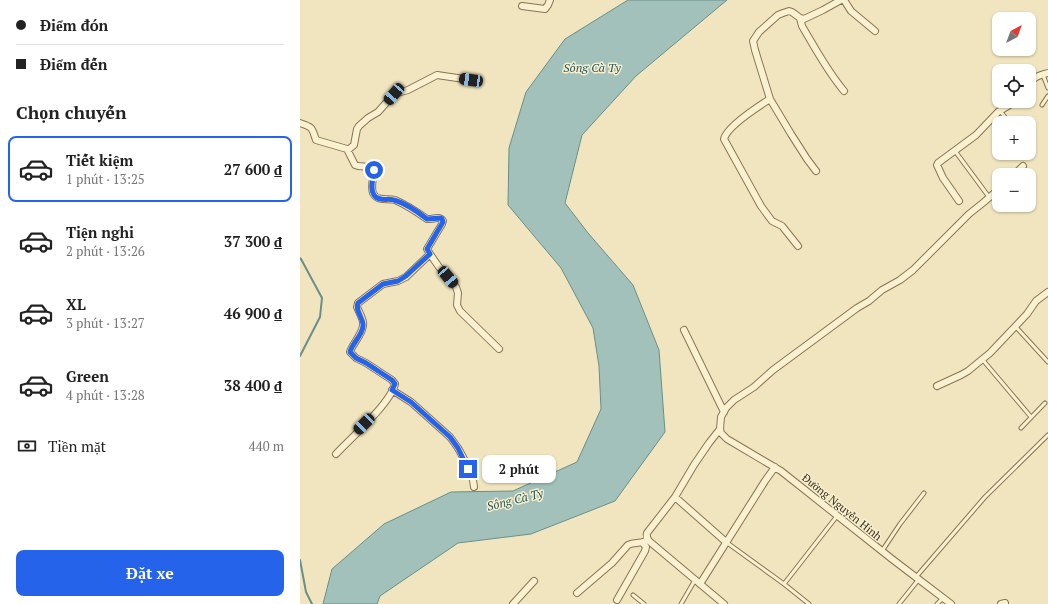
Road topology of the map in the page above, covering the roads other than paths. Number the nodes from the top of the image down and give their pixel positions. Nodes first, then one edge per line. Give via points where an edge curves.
1 (550, 0) edge
2 (842, 0) edge
3 (522, 6) dead end
4 (800, 18) junction
5 (874, 31) dead end
6 (1045, 74) edge
7 (471, 80) dead end
8 (1048, 88) edge
9 (844, 91) dead end
10 (1048, 96) edge
11 (770, 99) junction
12 (1042, 105) dead end
13 (1005, 108) edge
14 (1000, 111) junction
15 (1004, 116) edge
16 (300, 123) edge
17 (348, 150) junction
18 (954, 151) junction
19 (816, 171) dead end
20 (992, 195) edge
21 (989, 198) junction
22 (959, 200) dead end
23 (798, 246) dead end
24 (430, 254) junction
25 (1048, 292) edge
26 (1015, 326) junction
27 (684, 330) dead end
28 (499, 349) dead end
29 (982, 359) junction
30 (1048, 362) edge
31 (937, 386) dead end
32 (392, 390) junction
33 (1045, 403) dead end
34 (724, 412) junction
35 (1031, 417) junction
36 (1021, 428) dead end
37 (720, 429) junction
38 (1048, 435) edge
39 (336, 454) dead end
40 (775, 467) junction
41 (474, 486) dead end
42 (924, 493) dead end
43 (676, 497) junction
44 (837, 516) junction
45 (646, 541) junction
46 (726, 542) junction
47 (882, 551) junction
48 (917, 578) junction
49 (534, 581) dead end
50 (698, 582) junction
51 (784, 584) junction
52 (577, 593) dead end
53 (633, 595) dead end
54 (943, 598) junction
55 (617, 600) dead end
56 (513, 604) edge
57 (644, 604) edge
58 (681, 604) edge
59 (724, 604) edge
60 (809, 604) edge
61 (899, 604) edge
62 (937, 604) edge
63 (950, 604) edge

1 - 3 street via 545,9
2 - 4 street via 804,19
2 - 5 street
4 - 9 street via 802,26 829,72
4 - 11 street via 787,11 778,15 753,41
6 - 8 lane
7 - 17 street via 437,75 394,94 378,112 359,126 354,145
10 - 12 lane
11 - 19 street
11 - 23 street via 738,122 725,134 724,139 761,206 772,221 782,226
13 - 14 street
14 - 15 lane
14 - 18 street via 976,135
16 - 17 street via 312,128 316,140
17 - 24 street via 356,166 373,168 372,188 376,197 394,200 419,212 427,219 442,219 442,224 427,249
18 - 21 lane
18 - 22 street via 937,165
20 - 21 street
21 - 34 street via 969,214 906,276 882,290 773,370 734,400
24 - 28 street via 456,287 460,312
24 - 32 street via 406,276 398,281 383,284 357,304 363,326 350,352 392,380 395,384
25 - 26 street via 1036,301
26 - 29 street
26 - 30 lane
27 - 34 street
29 - 31 street via 968,371
29 - 35 lane
32 - 39 street via 386,400
32 - 41 street via 411,402 450,437 464,459
33 - 35 lane
34 - 37 street
35 - 36 lane
37 - 40 street, Đường Nguyễn Hinh via 727,439
37 - 43 street via 694,465
38 - 48 lane via 985,497
40 - 44 street, Đường Nguyễn Hinh
40 - 46 street
42 - 47 lane
43 - 45 street via 647,534
43 - 46 street
44 - 47 street, Đường Nguyễn Hinh
44 - 51 lane
45 - 50 street
45 - 52 street via 628,545 594,580
45 - 55 street via 645,551
46 - 50 street
46 - 51 lane
47 - 48 street, Đường Nguyễn Hinh
48 - 54 street, Đường Nguyễn Hinh
48 - 61 lane
49 - 56 street
50 - 58 lane
50 - 59 street
51 - 60 lane
53 - 57 lane
54 - 62 lane
54 - 63 street, Đường Nguyễn Hinh

